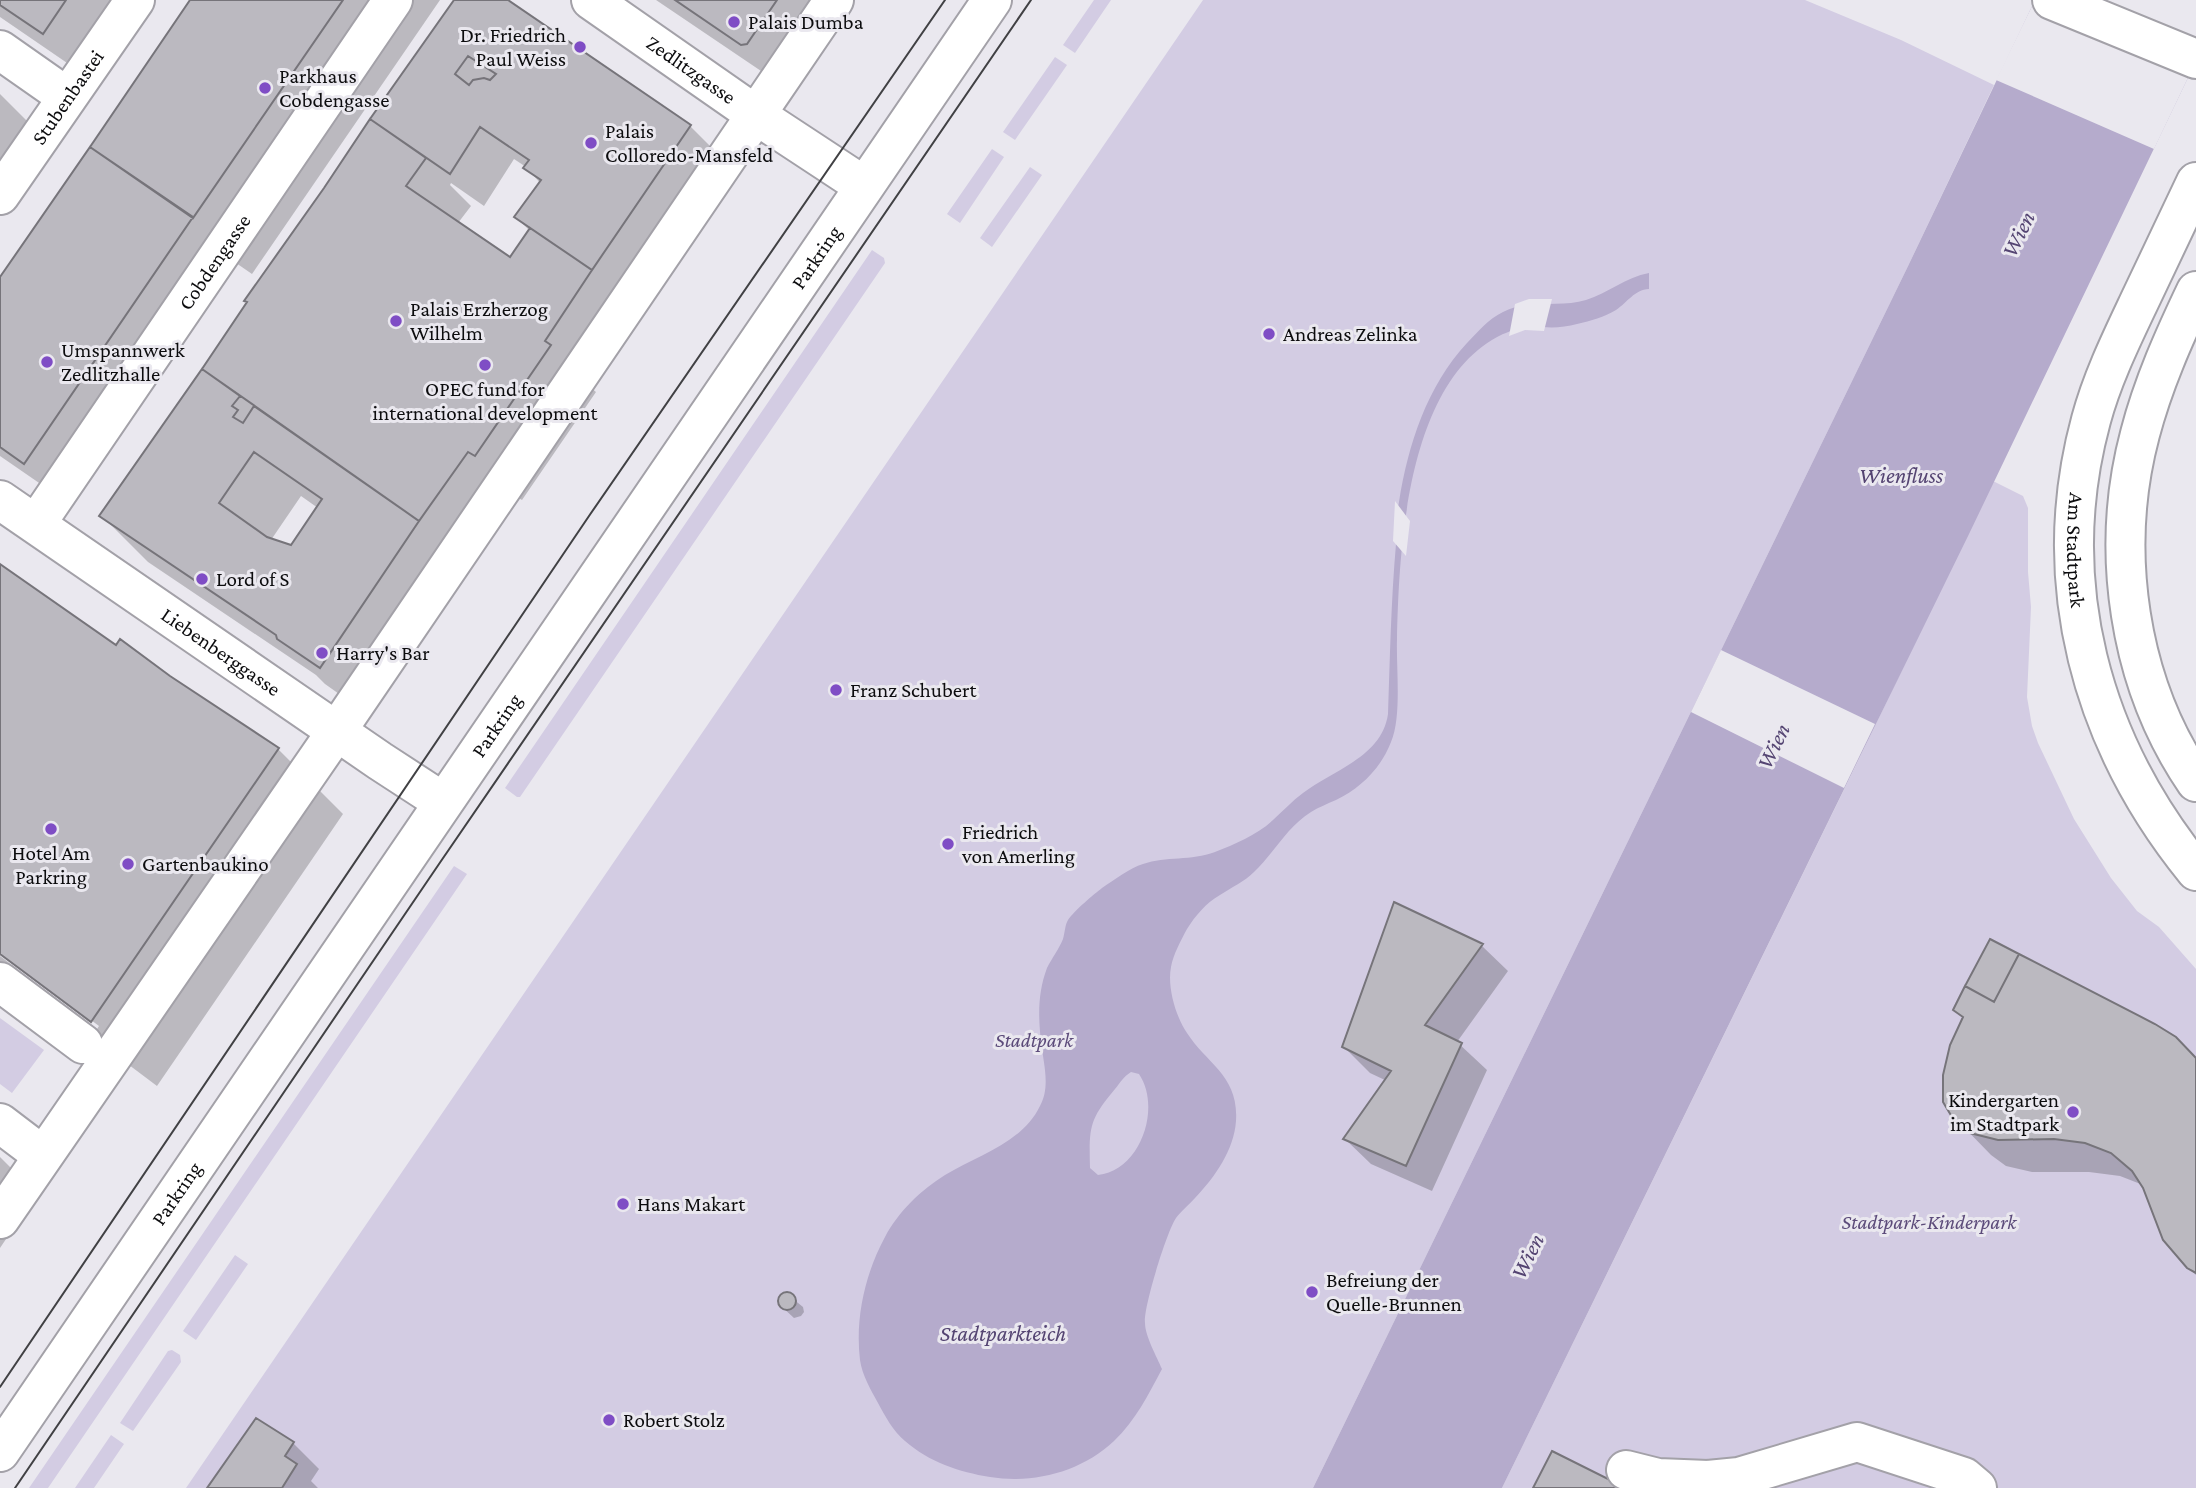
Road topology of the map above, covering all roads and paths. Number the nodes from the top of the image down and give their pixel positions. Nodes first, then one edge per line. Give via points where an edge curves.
1 (135, 0) edge
2 (393, 0) edge
3 (591, 0) edge
4 (834, 0) edge
5 (992, 0) edge
6 (2052, 0) edge
7 (0, 50) edge
8 (2196, 59) edge
9 (67, 97) junction
10 (756, 115) junction
11 (2196, 182) edge
12 (864, 186) junction
13 (0, 195) edge
14 (2196, 291) edge
15 (0, 500) edge
16 (36, 524) junction
17 (337, 732) junction
18 (2194, 777) edge
19 (443, 802) junction
20 (2196, 872) edge
21 (0, 982) edge
22 (83, 1044) dead end
23 (0, 1123) edge
24 (42, 1155) junction
25 (0, 1219) edge
26 (0, 1452) edge
27 (1626, 1470) dead end
28 (1977, 1488) edge

1 - 9 street, Stubenbastei
2 - 16 street, Cobdengasse
3 - 10 street, Zedlitzgasse
4 - 10 street
5 - 12 street, Parkring
6 - 8 street
7 - 9 street
9 - 13 street, Stubenbastei
10 - 12 street, Zedlitzgasse
10 - 17 street
11 - 20 street, Am Stadtpark via 2121,340 2091,419 2075,508 2073,559 2077,611 2104,717 2156,816
12 - 19 street, Parkring
14 - 18 street via 2169,349 2139,435 2124,538 2127,591 2147,683
15 - 16 street, Liebenberggasse
16 - 17 street, Liebenberggasse
17 - 19 street, Liebenberggasse
17 - 24 street
19 - 26 street, Parkring
21 - 22 street
23 - 24 street
24 - 25 street
27 - 28 street via 1658,1478 1740,1477 1857,1442 1964,1477

